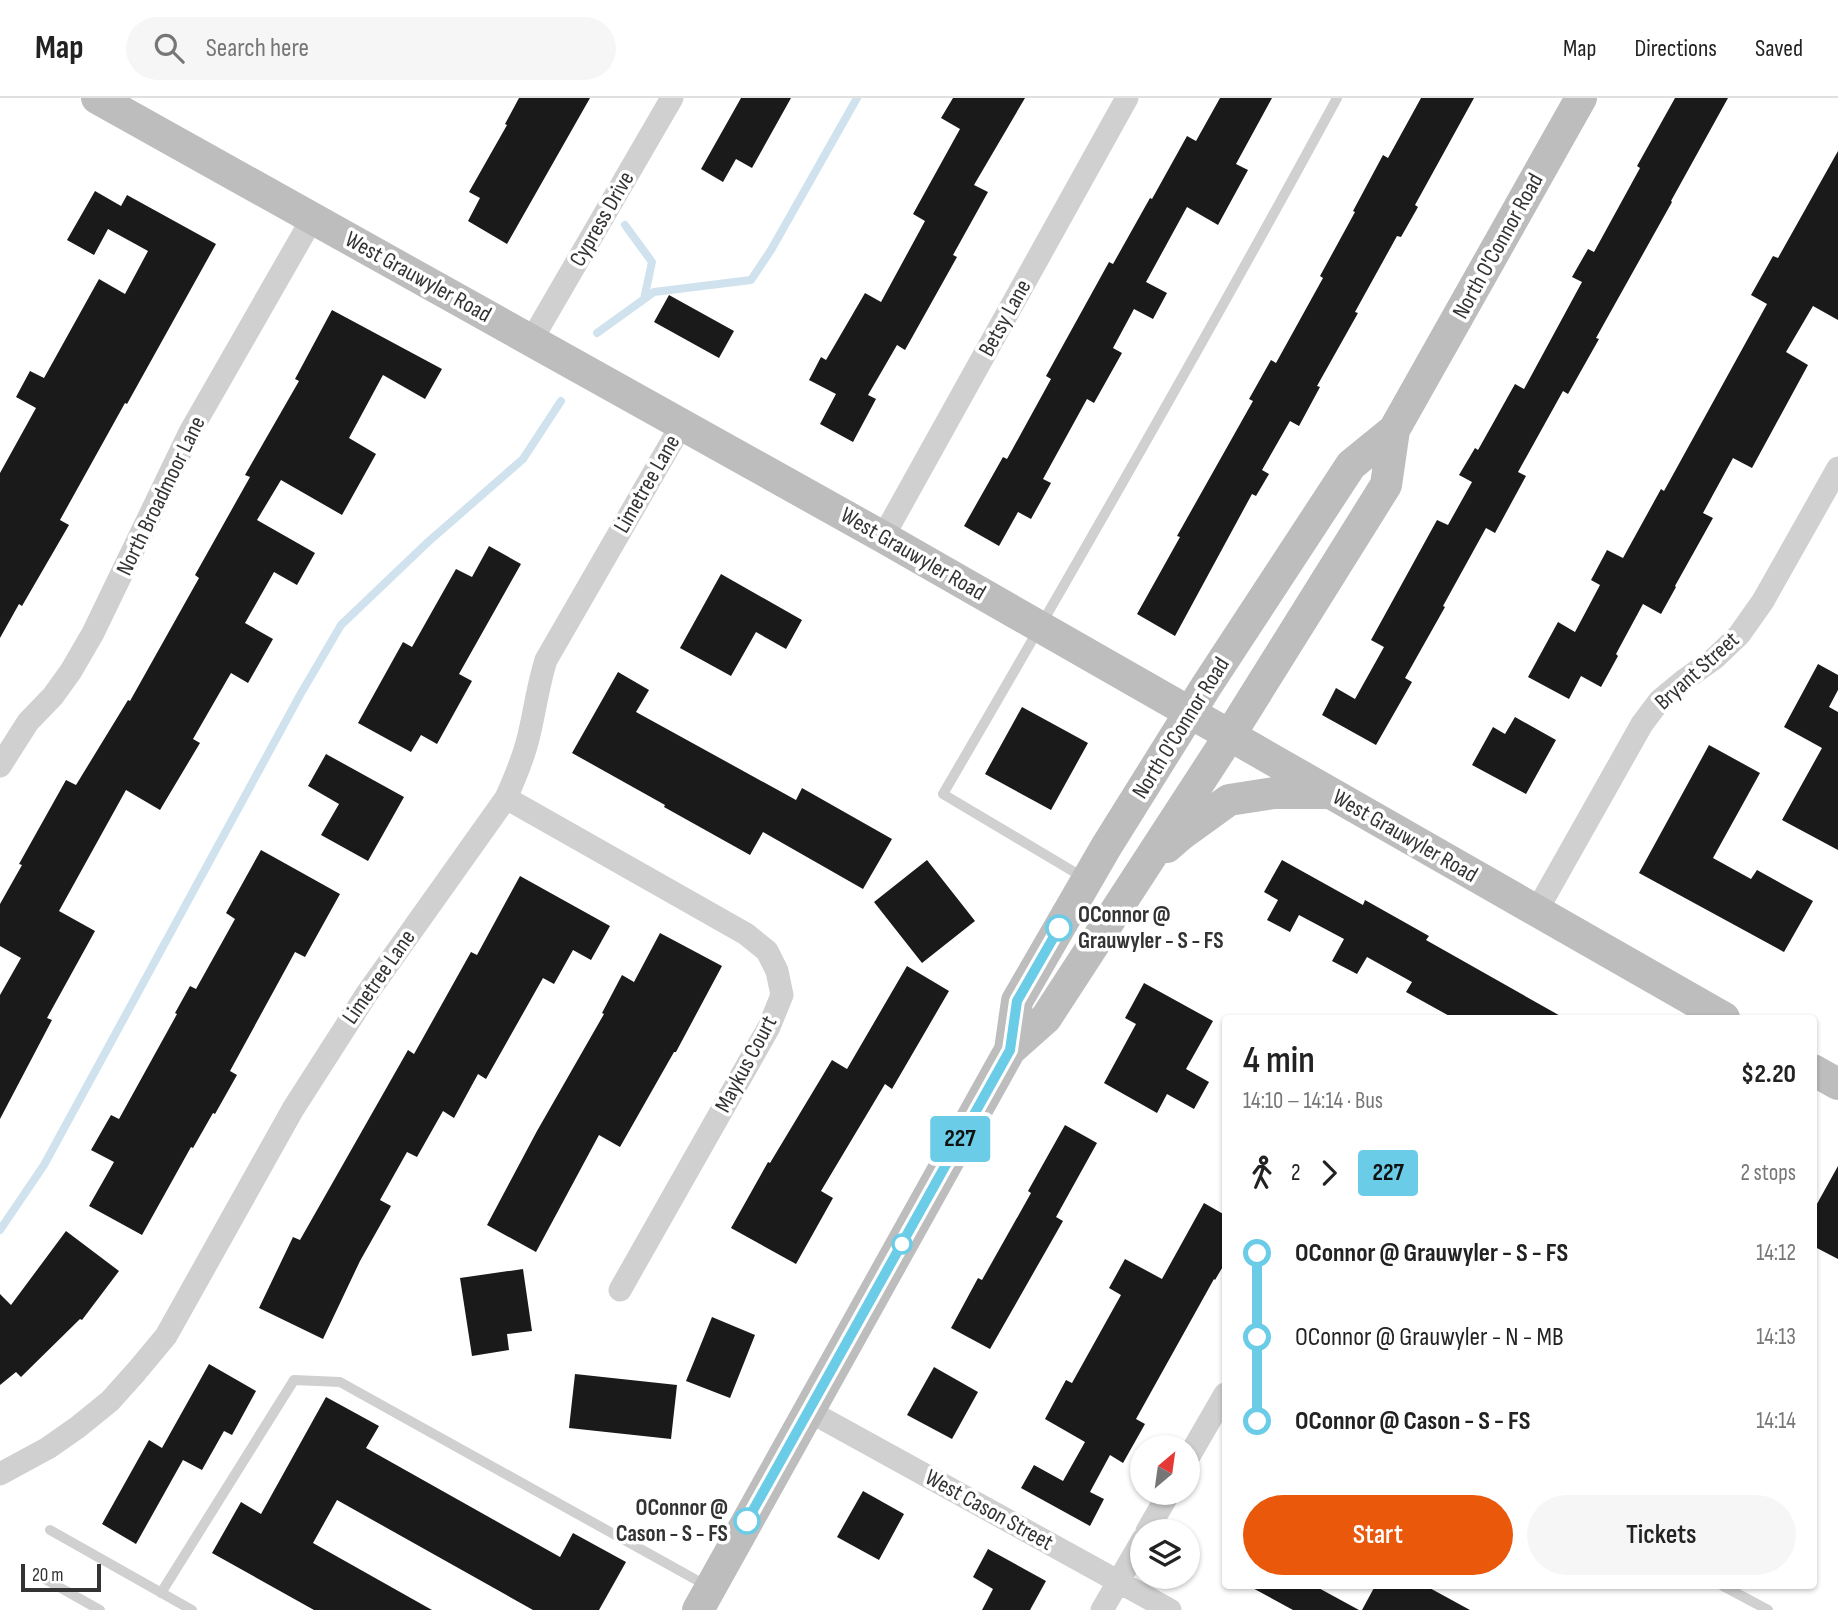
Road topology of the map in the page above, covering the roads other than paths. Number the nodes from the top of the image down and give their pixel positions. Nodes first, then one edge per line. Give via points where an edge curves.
1 (97, 98) edge
2 (672, 98) edge
3 (1128, 98) edge
4 (1337, 98) edge
5 (1581, 98) edge
6 (312, 219) junction
7 (531, 341) junction
8 (682, 424) junction
9 (1394, 430) junction
10 (1838, 468) edge
11 (883, 537) junction
12 (1040, 627) junction
13 (1190, 712) junction
14 (1230, 736) junction
15 (0, 766) edge
16 (1329, 793) junction
17 (506, 798) junction
18 (1143, 868) junction
19 (1087, 880) junction
20 (1536, 912) junction
21 (1719, 1015) edge
22 (1010, 1050) junction
23 (1817, 1072) edge
24 (1838, 1084) edge
25 (620, 1290) dead end
26 (1222, 1399) edge
27 (809, 1412) junction
28 (1200, 1437) edge
29 (0, 1474) edge
30 (50, 1530) dead end
31 (1130, 1562) edge
32 (43, 1578) dead end
33 (1119, 1581) junction
34 (1729, 1589) edge
35 (161, 1593) junction
36 (704, 1599) edge
37 (100, 1610) edge
38 (192, 1610) edge
39 (1102, 1610) edge
40 (1170, 1610) edge
41 (1768, 1610) edge

1 - 6 main road, West Grauwyler Road
2 - 7 street, Cypress Drive
3 - 11 street, Betsy Lane
4 - 12 lane
5 - 9 main road, North O'Connor Road
6 - 7 main road, West Grauwyler Road
6 - 15 street, North Broadmoor Lane via 190,432 93,633 71,671
7 - 8 main road, West Grauwyler Road
8 - 11 main road, West Grauwyler Road
8 - 17 street, Limetree Lane via 546,660 528,738
9 - 13 main road, North O'Connor Road via 1351,465
9 - 14 main road, North O'Connor Road via 1386,485
10 - 20 street, Bryant Street via 1739,635 1660,700 1642,724
11 - 12 main road, West Grauwyler Road
12 - 13 main road, West Grauwyler Road
12 - 19 lane via 943,794
13 - 14 main road, West Grauwyler Road
13 - 19 main road, North O'Connor Road
14 - 16 main road, West Grauwyler Road
14 - 18 main road, North O'Connor Road
16 - 18 main road via 1274,793 1229,800
16 - 20 main road, West Grauwyler Road
17 - 25 street, Maykus Court via 746,934 767,951 777,971 782,995 769,1027
17 - 29 street, Limetree Lane via 366,995 293,1109 166,1336 110,1401 48,1448
18 - 22 main road, North O'Connor Road via 1046,1018
19 - 22 main road, North O'Connor Road via 1017,1001
20 - 21 main road, West Grauwyler Road
22 - 27 main road, North O'Connor Road
23 - 24 main road
26 - 28 street
27 - 33 street, West Cason Street
27 - 36 main road, North O'Connor Road
30 - 35 lane
31 - 33 street
32 - 37 lane
33 - 39 street
33 - 40 street, West Cason Street
34 - 41 lane
35 - 36 lane via 294,1380 340,1382
35 - 38 lane

